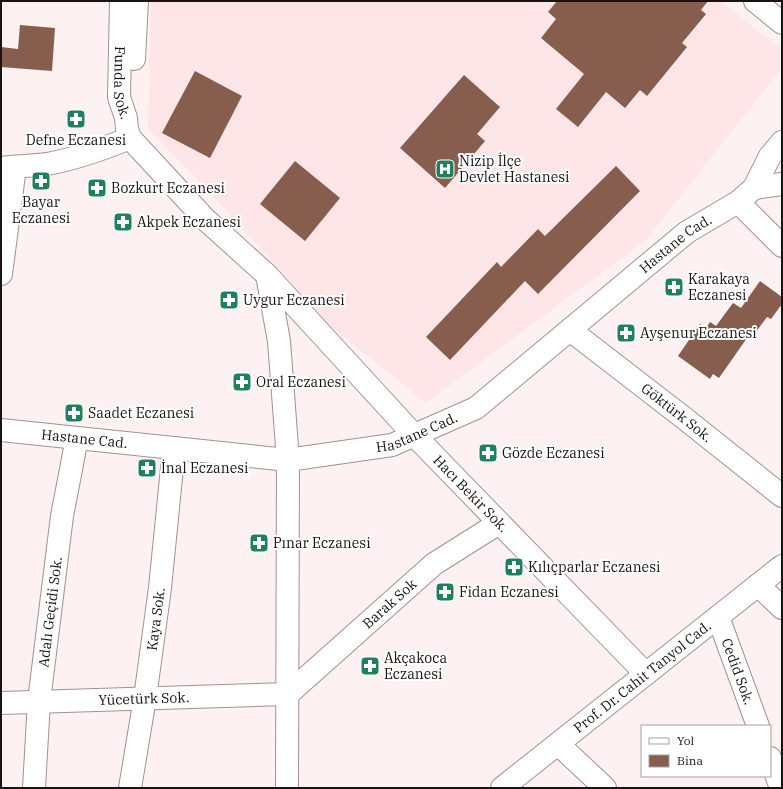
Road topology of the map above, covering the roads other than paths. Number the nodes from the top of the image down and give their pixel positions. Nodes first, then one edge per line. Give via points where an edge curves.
1 (121, 1) edge
2 (137, 1) edge
3 (755, 1) edge
4 (782, 23) edge
5 (128, 128) junction
6 (782, 142) edge
7 (8, 167) edge
8 (782, 184) edge
9 (754, 188) junction
10 (738, 202) junction
11 (782, 246) edge
12 (1, 274) edge
13 (267, 275) junction
14 (570, 330) junction
15 (1, 430) edge
16 (414, 435) junction
17 (77, 438) junction
18 (174, 448) junction
19 (288, 460) junction
20 (782, 496) edge
21 (499, 523) junction
22 (782, 566) edge
23 (758, 585) junction
24 (782, 608) edge
25 (718, 617) junction
26 (646, 674) junction
27 (288, 694) junction
28 (145, 698) junction
29 (39, 701) junction
30 (1, 703) edge
31 (758, 725) edge
32 (558, 744) junction
33 (771, 761) edge
34 (34, 788) edge
35 (130, 788) edge
36 (288, 788) edge
37 (502, 788) edge
38 (605, 788) edge
39 (781, 788) edge

1 - 5 street, Funda Sok. via 118,97
2 - 5 street, Funda Sok.
3 - 4 street
5 - 7 street via 103,149 76,158 46,164
5 - 13 street, Hacı Bekir Sok. via 205,219
6 - 9 street via 770,156
7 - 12 street
8 - 9 street
9 - 10 street, Hastane Cad.
10 - 11 street
10 - 14 street, Hastane Cad. via 687,232
13 - 16 street, Hacı Bekir Sok.
13 - 19 street via 279,341
14 - 16 street, Hastane Cad. via 476,408
14 - 20 street, Göktürk Sok.
15 - 17 street, Hastane Cad.
16 - 19 street, Hastane Cad. via 392,445
16 - 21 street, Hacı Bekir Sok.
17 - 18 street, Hastane Cad.
17 - 29 street, Adalı Geçidi Sok. via 62,516
18 - 19 street, Hastane Cad.
18 - 28 street, Kaya Sok. via 160,588
19 - 27 street
21 - 26 street, Hacı Bekir Sok.
21 - 27 street, Barak Sok via 434,564
22 - 23 street, Prof. Dr. Cahit Tanyol Cad.
23 - 24 street
23 - 25 street, Prof. Dr. Cahit Tanyol Cad.
25 - 26 street, Prof. Dr. Cahit Tanyol Cad.
25 - 31 street, Cedid Sok.
26 - 32 street, Prof. Dr. Cahit Tanyol Cad.
27 - 28 street, Yücetürk Sok.
27 - 36 street
28 - 29 street, Yücetürk Sok.
28 - 35 street, Kaya Sok.
29 - 30 street, Yücetürk Sok.
29 - 34 street, Adalı Geçidi Sok.
32 - 37 street, Prof. Dr. Cahit Tanyol Cad.
32 - 38 street
33 - 39 street

